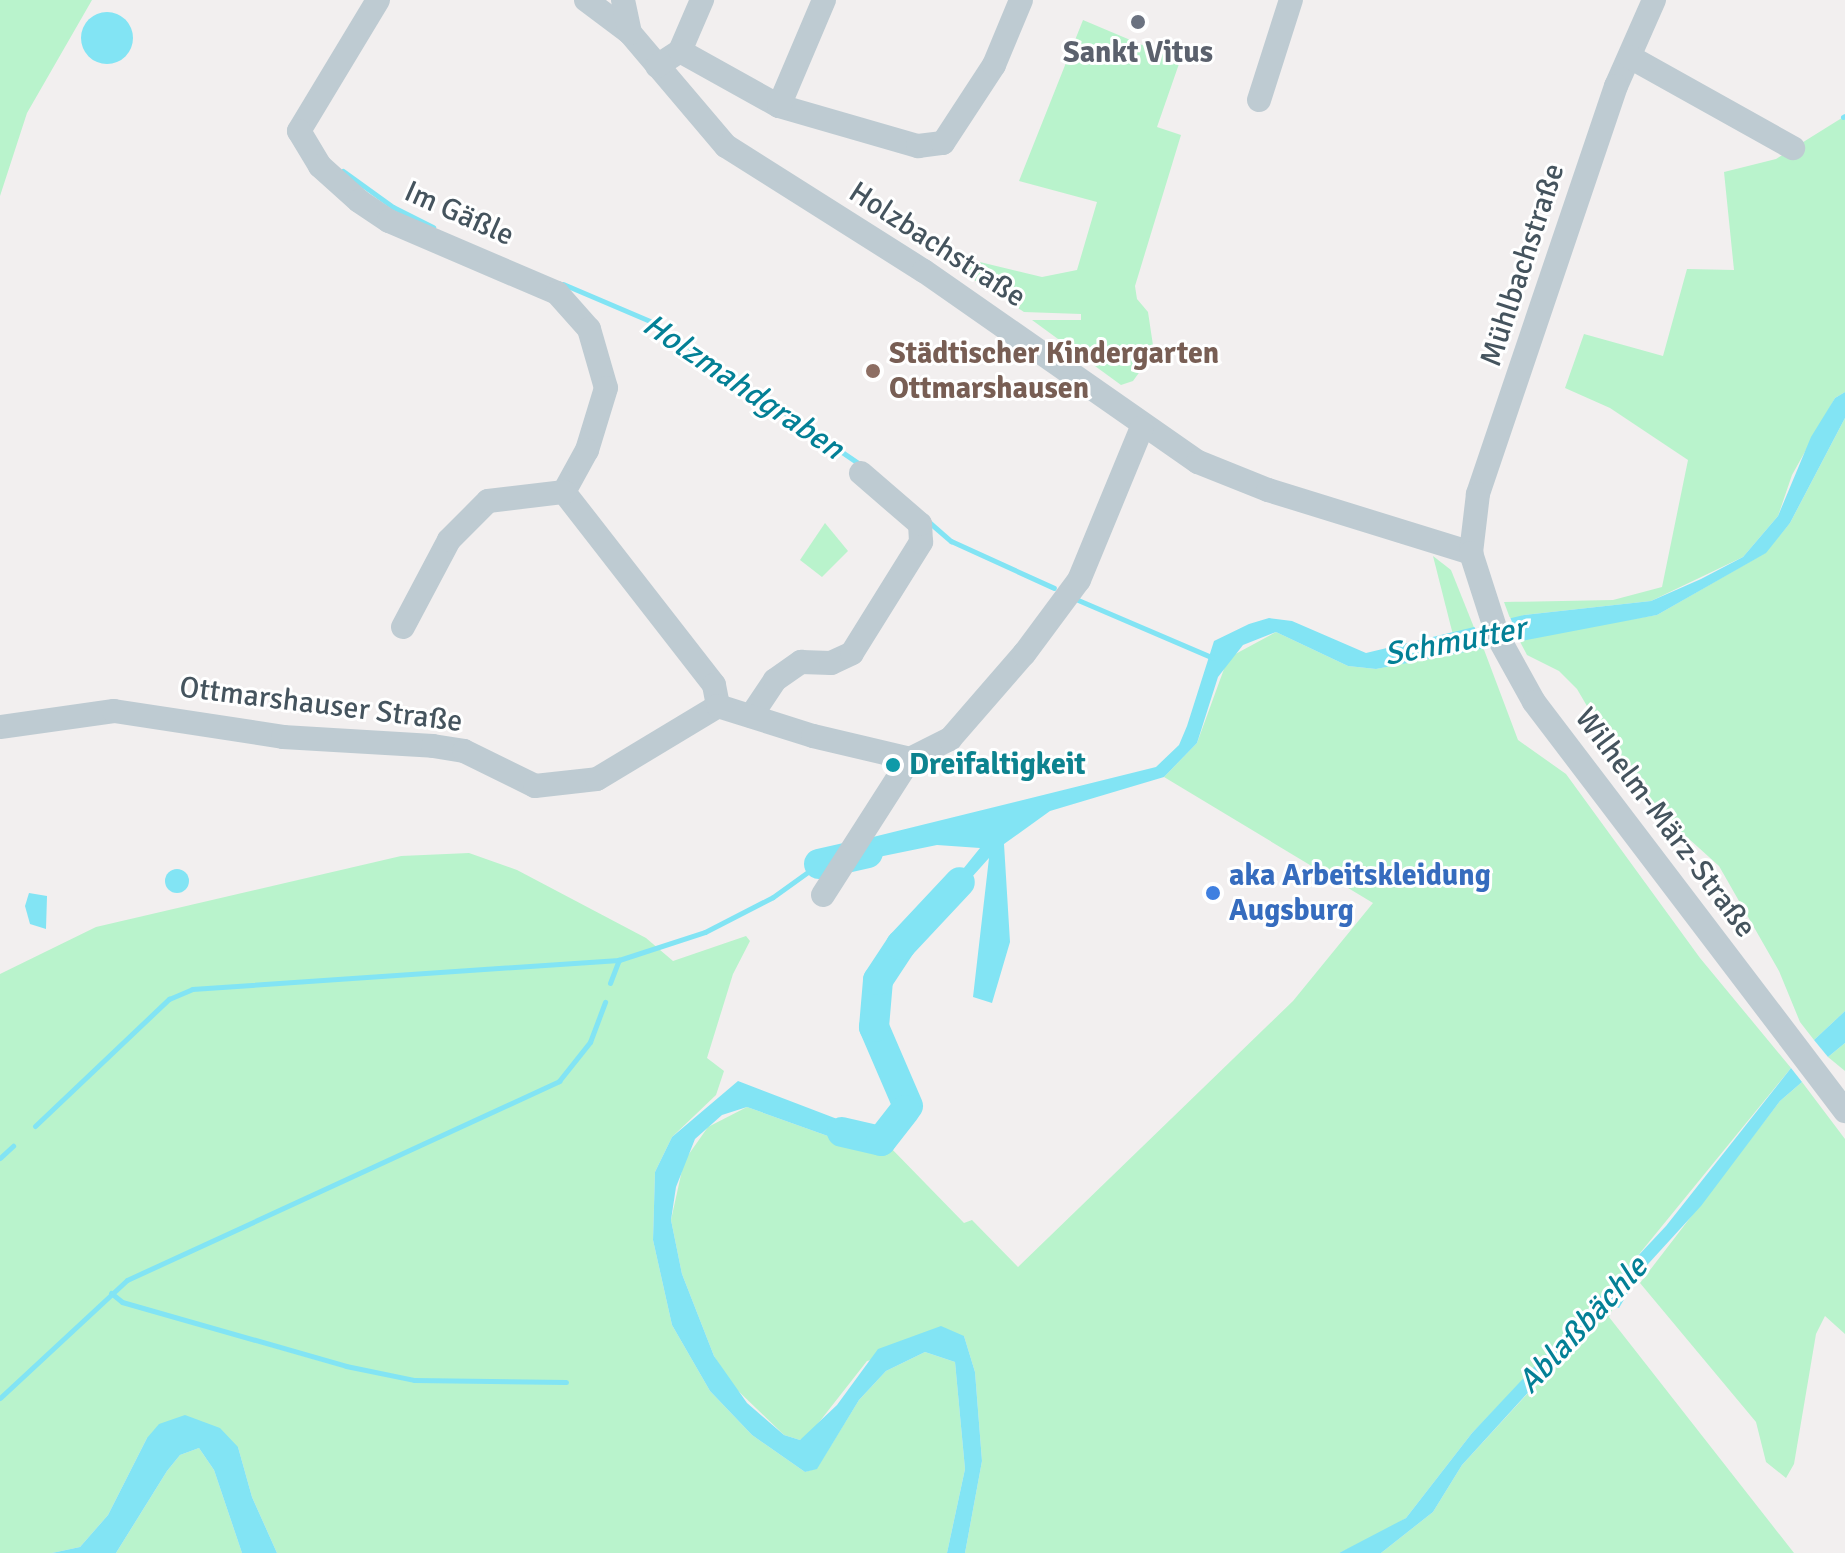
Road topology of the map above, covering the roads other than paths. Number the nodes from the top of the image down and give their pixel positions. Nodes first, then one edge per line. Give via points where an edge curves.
1 (378, 0) edge
2 (586, 0) edge
3 (623, 0) edge
4 (702, 0) edge
5 (824, 0) edge
6 (1021, 0) edge
7 (1291, 0) edge
8 (1654, 0) edge
9 (630, 33) junction
10 (680, 51) junction
11 (1630, 57) junction
12 (657, 66) junction
13 (1259, 100) dead end
14 (779, 106) junction
15 (1793, 148) dead end
16 (1142, 427) junction
17 (861, 473) dead end
18 (564, 492) junction
19 (1471, 553) junction
20 (403, 627) dead end
21 (718, 706) junction
22 (751, 716) junction
23 (0, 727) edge
24 (910, 759) junction
25 (829, 885) dead end
26 (1838, 1102) edge

1 - 18 street, Im Gäßle via 299,131 320,166 359,201 389,221 557,293 589,329 606,388 587,450
2 - 9 street, Holzbachstraße
3 - 9 street
4 - 10 street
5 - 14 street
6 - 14 street via 994,65 943,143 918,146
7 - 13 street
8 - 11 street, Mühlbachstraße
9 - 12 street, Holzbachstraße
10 - 12 street
10 - 14 street
11 - 15 street
11 - 19 street, Mühlbachstraße via 1478,494
12 - 16 street, Holzbachstraße via 726,146 937,279
16 - 19 street, Holzbachstraße via 1236,479
16 - 24 street via 1079,580 950,739
17 - 22 street via 920,524 921,542 852,653 831,663 801,662 775,680
18 - 20 street via 488,501 449,540
18 - 21 street via 714,685
19 - 26 street, Wilhelm-März-Straße via 1486,608 1511,663 1549,722
21 - 22 street
21 - 23 street, Ottmarshauser Straße via 597,779 535,786 464,751 433,746 283,737 114,711
22 - 24 street
24 - 25 street

